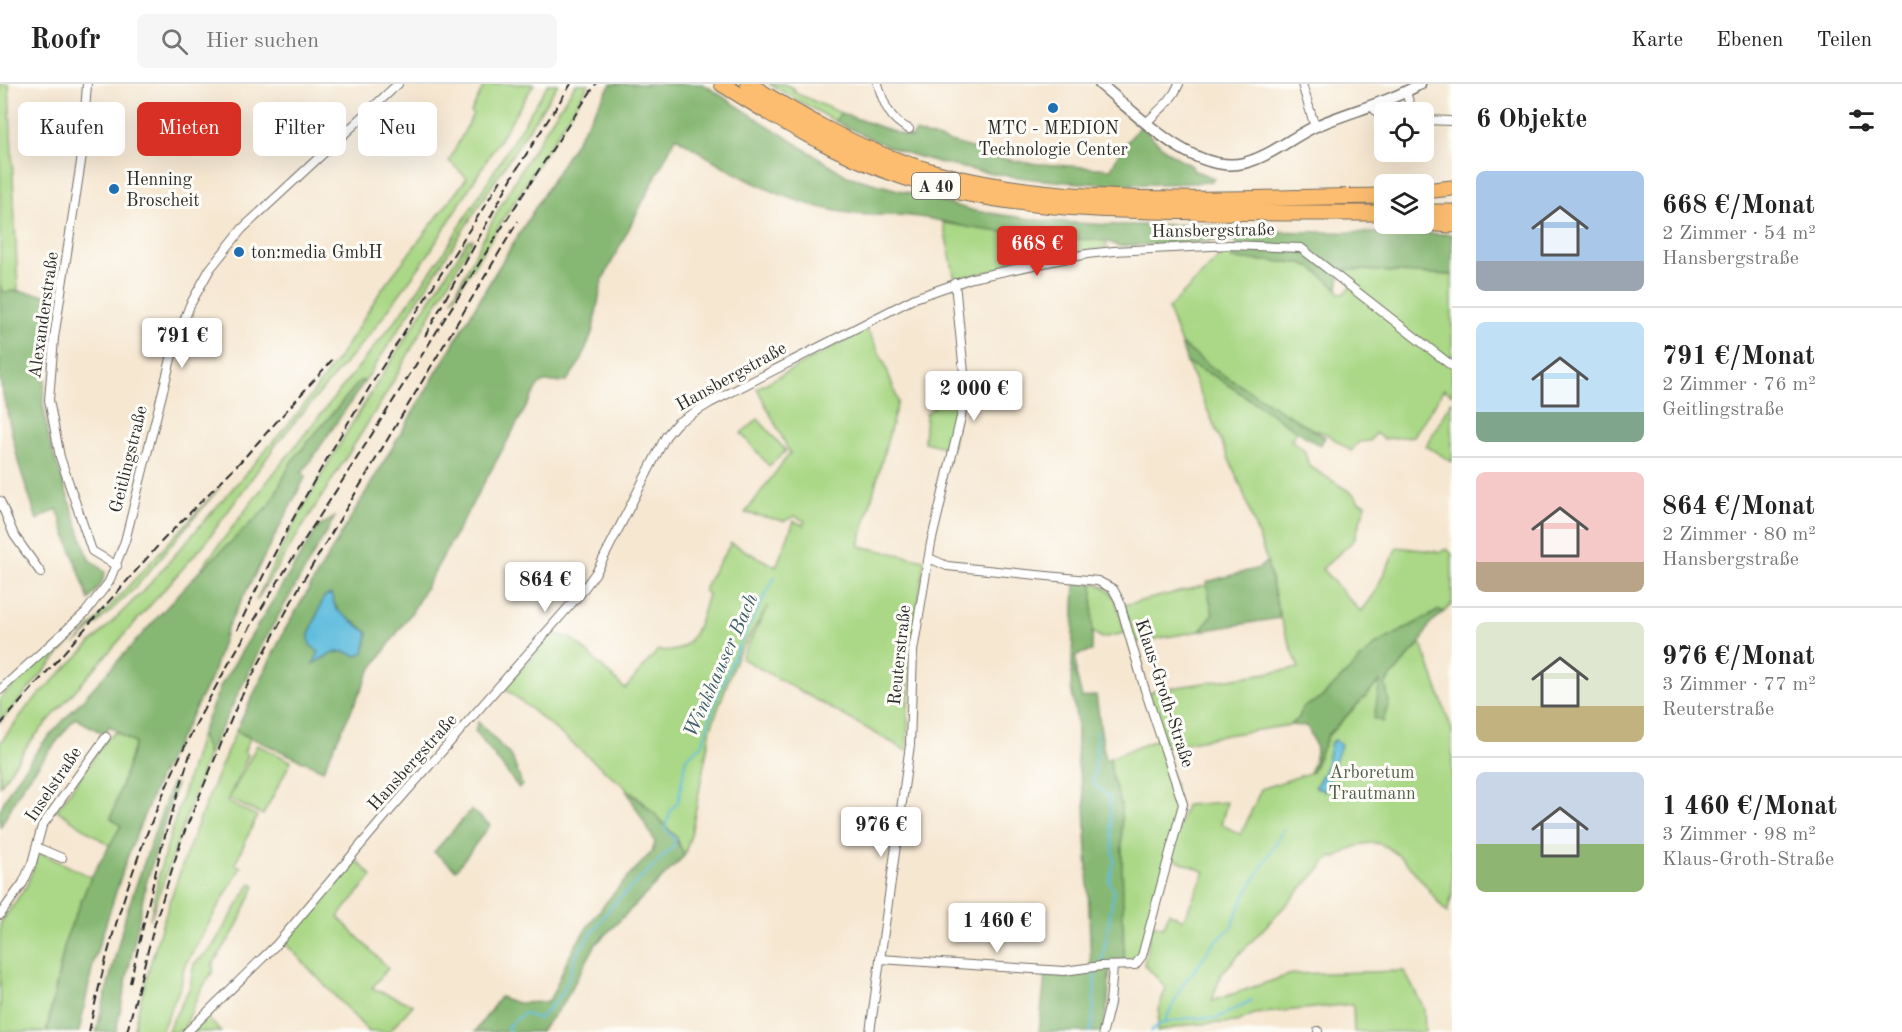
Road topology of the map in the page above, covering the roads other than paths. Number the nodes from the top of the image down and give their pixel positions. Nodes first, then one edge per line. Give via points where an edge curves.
1 (87, 84) edge
2 (398, 84) edge
3 (722, 84) edge
4 (748, 84) edge
5 (878, 84) edge
6 (1100, 84) edge
7 (1179, 84) edge
8 (1302, 84) edge
9 (1420, 84) edge
10 (1406, 92) junction
11 (1409, 102) edge
12 (1372, 107) joint
13 (1434, 120) edge
14 (1452, 121) edge
15 (1147, 122) junction
16 (1315, 127) junction
17 (909, 129) dead end
18 (1452, 188) edge
19 (1434, 190) edge
20 (1374, 196) edge
21 (1434, 196) edge
22 (1452, 196) edge
23 (1434, 212) edge
24 (1452, 212) edge
25 (1353, 213) junction
26 (1374, 213) edge
27 (1374, 216) edge
28 (1434, 224) edge
29 (1452, 225) edge
30 (955, 283) junction
31 (1452, 366) edge
32 (0, 501) edge
33 (929, 558) junction
34 (117, 566) junction
35 (41, 573) dead end
36 (18, 673) junction
37 (0, 680) edge
38 (0, 690) edge
39 (106, 737) dead end
40 (36, 847) junction
41 (62, 858) dead end
42 (0, 915) edge
43 (880, 959) junction
44 (1113, 967) junction
45 (187, 1032) edge
46 (870, 1032) edge
47 (1103, 1032) edge

1 - 34 street, Alexanderstraße via 82,155 54,338 49,400 60,457 92,551
2 - 34 street, Geitlingstraße via 238,233 198,290 174,347
3 - 25 highway, A 40 via 839,152 903,176 1000,201 1128,210
4 - 20 highway, A 40 via 874,152 953,177 1002,187 1128,197
5 - 17 street via 889,114
6 - 15 street
7 - 15 street via 1172,100
8 - 16 street
9 - 10 street
10 - 11 street
10 - 12 street
12 - 16 street
13 - 14 street
15 - 16 street via 1192,156 1222,165 1253,160
18 - 19 highway
21 - 22 highway
23 - 24 highway
25 - 26 highway, A 40
25 - 27 highway
28 - 29 highway
30 - 31 street, Hansbergstraße via 1087,254 1176,246 1290,245 1308,251
30 - 33 street, Reuterstraße via 965,382 958,435
30 - 45 street, Hansbergstraße via 915,298 677,423 658,448 631,508 580,594 278,944
32 - 35 street via 14,535
33 - 43 street, Reuterstraße via 913,651 910,745
33 - 44 street, Klaus-Groth-Straße via 947,566 1098,581 1113,589 1119,600 1182,804 1142,956 1132,966
34 - 36 street, Geitlingstraße via 101,596 85,614
36 - 37 street, Geitlingstraße
36 - 38 street, Geitlingstraße
39 - 40 street, Inselstraße via 42,826
40 - 41 street
40 - 42 street, Inselstraße via 20,890
43 - 44 street, Klaus-Groth-Straße via 1047,970
43 - 46 street, Reuterstraße
44 - 47 street

